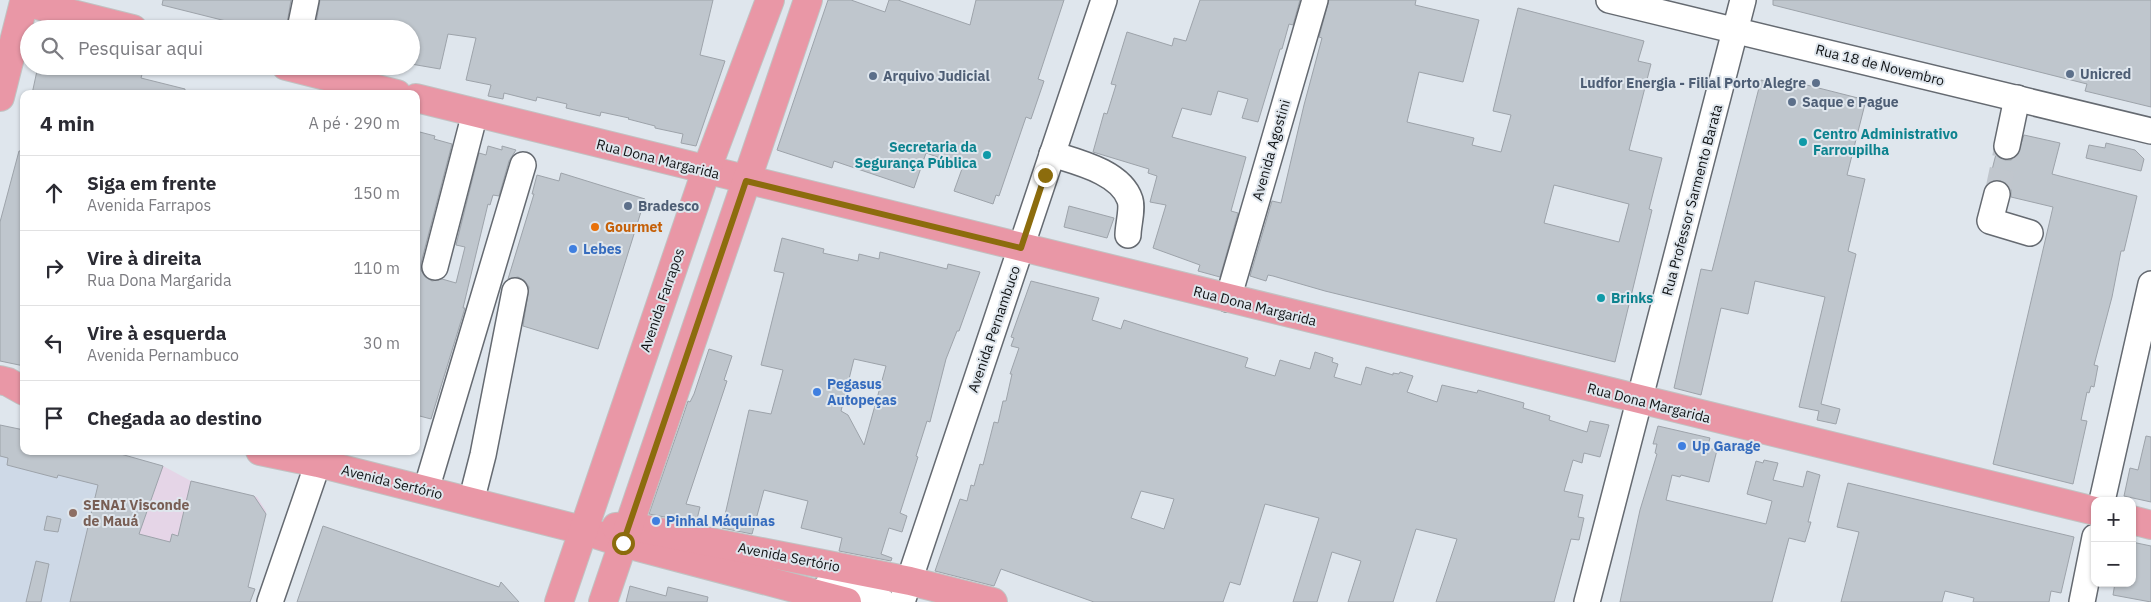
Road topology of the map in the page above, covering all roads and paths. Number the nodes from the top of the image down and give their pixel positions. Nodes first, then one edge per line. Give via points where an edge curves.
1 (306, 0) edge
2 (770, 0) edge
3 (808, 0) edge
4 (1104, 0) edge
5 (1315, 0) edge
6 (1609, 0) edge
7 (1743, 0) edge
8 (21, 1) edge
9 (97, 20) edge
10 (302, 20) edge
11 (1736, 31) junction
12 (321, 75) edge
13 (381, 90) edge
14 (0, 97) edge
15 (2018, 98) junction
16 (420, 99) edge
17 (475, 113) junction
18 (2151, 131) edge
19 (2007, 146) tunnel mouth
20 (1052, 154) junction
21 (523, 166) dead end
22 (706, 170) junction
23 (746, 181) junction
24 (1997, 194) tunnel mouth
25 (2030, 233) dead end
26 (1128, 234) dead end
27 (1021, 248) junction
28 (435, 267) dead end
29 (2151, 284) edge
30 (515, 290) dead end
31 (1228, 299) junction
32 (0, 380) edge
33 (20, 389) edge
34 (0, 398) edge
35 (1640, 401) junction
36 (20, 402) edge
37 (279, 455) edge
38 (318, 463) junction
39 (426, 490) junction
40 (2103, 497) edge
41 (471, 502) junction
42 (2091, 510) edge
43 (2136, 521) edge
44 (2151, 525) edge
45 (582, 530) junction
46 (626, 534) junction
47 (2094, 542) edge
48 (906, 591) edge
49 (270, 602) edge
50 (559, 602) edge
51 (564, 602) edge
52 (603, 602) edge
53 (847, 602) edge
54 (883, 602) edge
55 (955, 602) edge
56 (993, 602) edge
57 (1587, 602) edge
58 (2082, 602) edge

1 - 10 street
2 - 22 main road, Avenida Farrapos
3 - 23 main road
4 - 20 street, Avenida Pernambuco
5 - 31 street, Avenida Agostini
6 - 11 street, Rua 18 de Novembro
7 - 11 street, Rua Professor Sarmento Barata
8 - 9 main road
8 - 14 main road
11 - 15 street, Rua 18 de Novembro
11 - 35 street, Rua Professor Sarmento Barata
12 - 13 main road
15 - 18 street, Rua 18 de Novembro
15 - 19 street
16 - 17 main road, Rua Dona Margarida
17 - 22 main road, Rua Dona Margarida
17 - 28 street
20 - 26 street via 1106,173 1121,187 1130,200
20 - 27 street, Avenida Pernambuco
21 - 39 street
22 - 23 main road, Rua Dona Margarida
22 - 45 main road, Avenida Farrapos
23 - 27 main road, Rua Dona Margarida
23 - 46 main road
24 - 25 street via 1990,222
27 - 31 main road, Rua Dona Margarida
27 - 48 street, Avenida Pernambuco
29 - 40 street
30 - 41 street via 484,455
31 - 35 main road, Rua Dona Margarida
32 - 33 main road
34 - 36 main road
35 - 42 main road, Rua Dona Margarida
35 - 57 street, Rua Professor Sarmento Barata
37 - 38 main road, Avenida Sertório
38 - 39 main road, Avenida Sertório
38 - 49 street
39 - 41 main road, Avenida Sertório
41 - 45 main road, Avenida Sertório
43 - 44 main road
45 - 46 main road, Avenida Sertório
45 - 50 main road, Avenida Farrapos
45 - 51 street
46 - 48 main road, Avenida Sertório
46 - 52 main road
46 - 53 main road, Avenida Sertório
46 - 54 street
47 - 58 street
48 - 55 street
48 - 56 main road, Avenida Sertório

